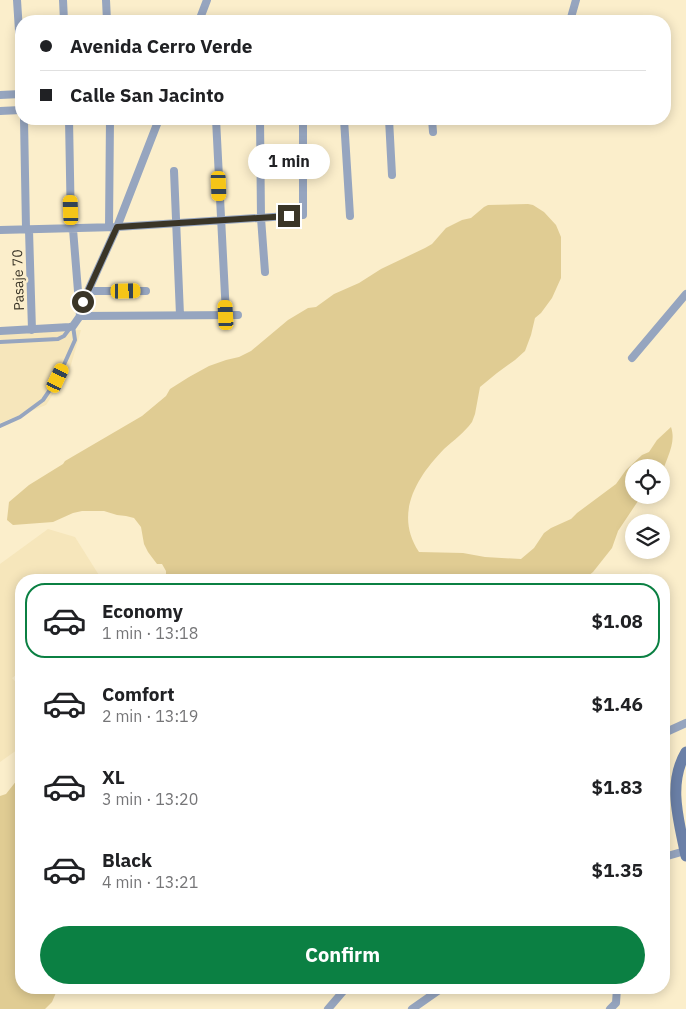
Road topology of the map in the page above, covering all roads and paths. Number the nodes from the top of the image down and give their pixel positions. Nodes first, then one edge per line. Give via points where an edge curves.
1 (17, 0) edge
2 (63, 0) edge
3 (106, 0) edge
4 (207, 0) edge
5 (576, 0) edge
6 (18, 15) edge
7 (64, 15) edge
8 (107, 15) edge
9 (201, 15) edge
10 (572, 15) edge
11 (15, 94) edge
12 (0, 95) edge
13 (15, 110) edge
14 (0, 111) edge
15 (24, 125) edge
16 (69, 125) edge
17 (110, 125) edge
18 (156, 125) edge
19 (216, 125) edge
20 (260, 125) edge
21 (303, 125) edge
22 (344, 125) edge
23 (389, 125) edge
24 (432, 125) edge
25 (433, 132) dead end
26 (174, 171) dead end
27 (392, 175) dead end
28 (350, 216) dead end
29 (261, 218) junction
30 (220, 220) junction
31 (176, 223) junction
32 (113, 227) junction
33 (27, 229) junction
34 (72, 229) junction
35 (0, 230) edge
36 (265, 272) dead end
37 (146, 290) dead end
38 (88, 291) junction
39 (686, 294) edge
40 (180, 314) junction
41 (226, 315) junction
42 (238, 315) dead end
43 (80, 316) junction
44 (72, 326) junction
45 (32, 330) junction
46 (0, 331) edge
47 (0, 342) edge
48 (632, 358) dead end
49 (0, 426) edge
50 (686, 724) edge
51 (670, 731) edge
52 (686, 752) edge
53 (686, 853) edge
54 (670, 856) edge
55 (341, 994) edge
56 (433, 994) edge
57 (617, 994) edge
58 (328, 1009) edge
59 (412, 1009) edge
60 (610, 1009) edge

1 - 6 street
2 - 7 street
3 - 8 street
4 - 9 street
5 - 10 street
11 - 12 street
13 - 14 street
15 - 33 street, Pasaje 70
16 - 34 street
17 - 32 street
18 - 32 street
19 - 30 street
20 - 29 street
21 - 29 street via 303,216
22 - 28 street
23 - 27 street
24 - 25 street
26 - 31 street
29 - 30 street
29 - 36 street
30 - 31 street
30 - 41 street
31 - 32 street
31 - 40 street
32 - 34 street
32 - 38 street
33 - 34 street
33 - 35 street
33 - 45 street, Pasaje 70
34 - 43 street
37 - 38 street
38 - 43 street
39 - 48 street
40 - 41 street
40 - 43 street
41 - 42 street
43 - 44 street
44 - 45 street
44 - 47 lane via 58,340
44 - 49 lane via 75,340 58,378 42,400 20,417
45 - 46 street
50 - 51 street
52 - 53 street via 679,763 675,795
53 - 54 street
55 - 58 street
56 - 59 street
57 - 60 street via 616,1002

